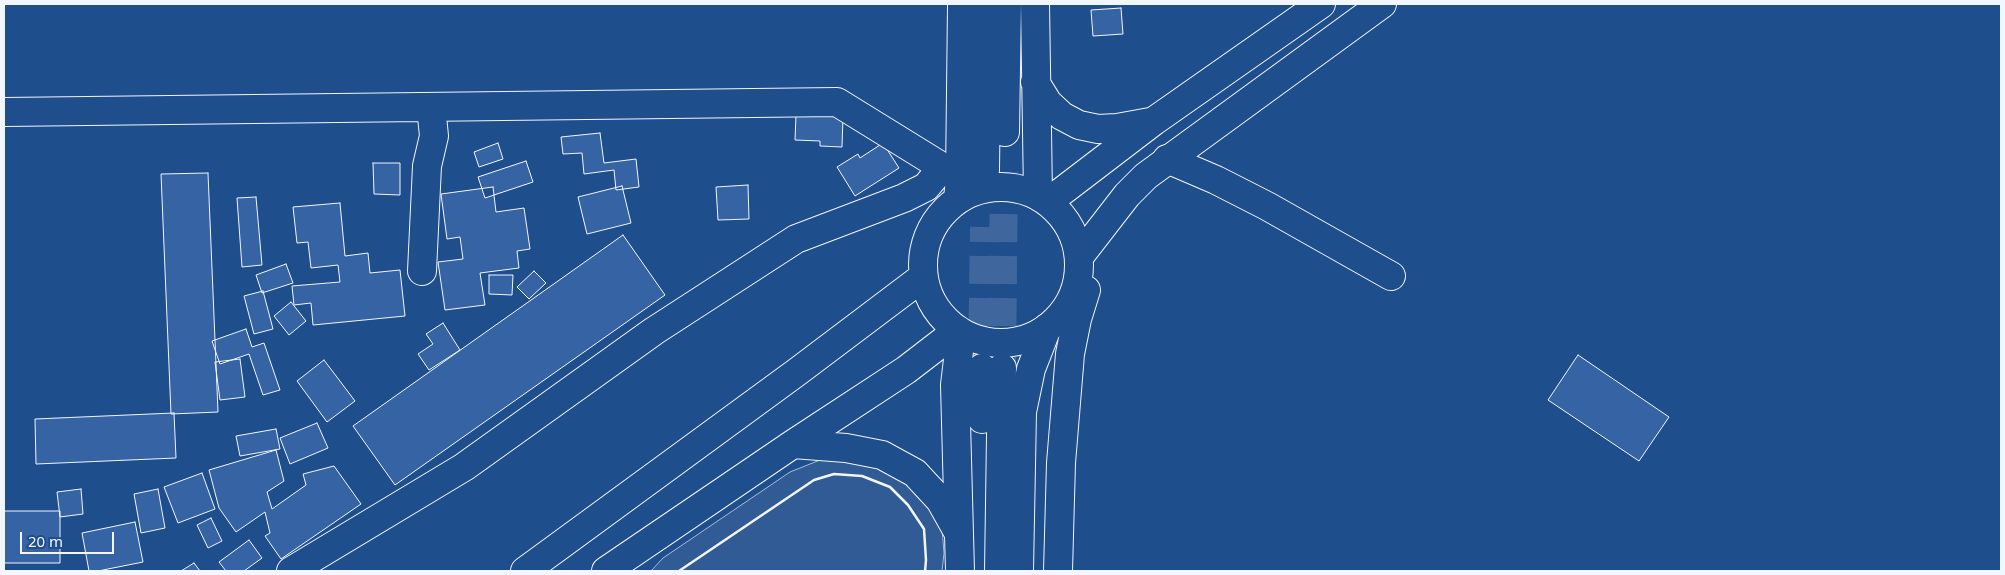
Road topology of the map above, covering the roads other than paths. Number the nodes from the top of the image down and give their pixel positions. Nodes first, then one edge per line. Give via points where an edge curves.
1 (962, 4) edge
2 (987, 4) edge
3 (1007, 4) edge
4 (1035, 4) edge
5 (1321, 4) edge
6 (1382, 4) edge
7 (1035, 82) junction
8 (431, 107) junction
9 (4, 112) edge
10 (1154, 121) junction
11 (1167, 159) junction
12 (970, 177) junction
13 (1127, 195) junction
14 (1043, 198) junction
15 (1079, 257) junction
16 (422, 271) dead end
17 (1392, 276) dead end
18 (923, 278) junction
19 (1047, 328) junction
20 (960, 332) junction
21 (793, 444) junction
22 (958, 532) junction
23 (291, 571) edge
24 (525, 571) edge
25 (606, 571) edge
26 (960, 571) edge
27 (982, 571) edge
28 (999, 571) edge
29 (1019, 571) edge
30 (1058, 571) edge

1 - 12 main road
2 - 12 main road
3 - 12 main road
4 - 7 main road
5 - 10 main road
6 - 11 main road
7 - 10 main road via 1048,103 1079,125 1117,128
7 - 14 main road
8 - 9 main road
8 - 12 main road via 836,102
8 - 16 main road via 434,136 427,166
10 - 14 main road
11 - 13 main road
11 - 17 main road via 1267,206
12 - 14 main road via 983,188 1011,186
12 - 18 main road via 929,233 923,255
12 - 23 main road via 926,187 796,239 654,331 464,467
13 - 15 main road
13 - 30 main road via 1087,286 1070,354 1061,463
14 - 15 main road via 1063,217
15 - 19 main road via 1077,284 1066,308
18 - 20 main road via 930,298 942,316
18 - 24 main road
19 - 20 main road via 1029,338 1009,343 988,342
19 - 29 main road via 1030,369 1022,412
20 - 21 main road
20 - 22 main road via 955,385
21 - 22 main road via 846,448 882,456 915,473 940,500
21 - 25 main road
22 - 26 main road
27 - 28 main road via 992,368

